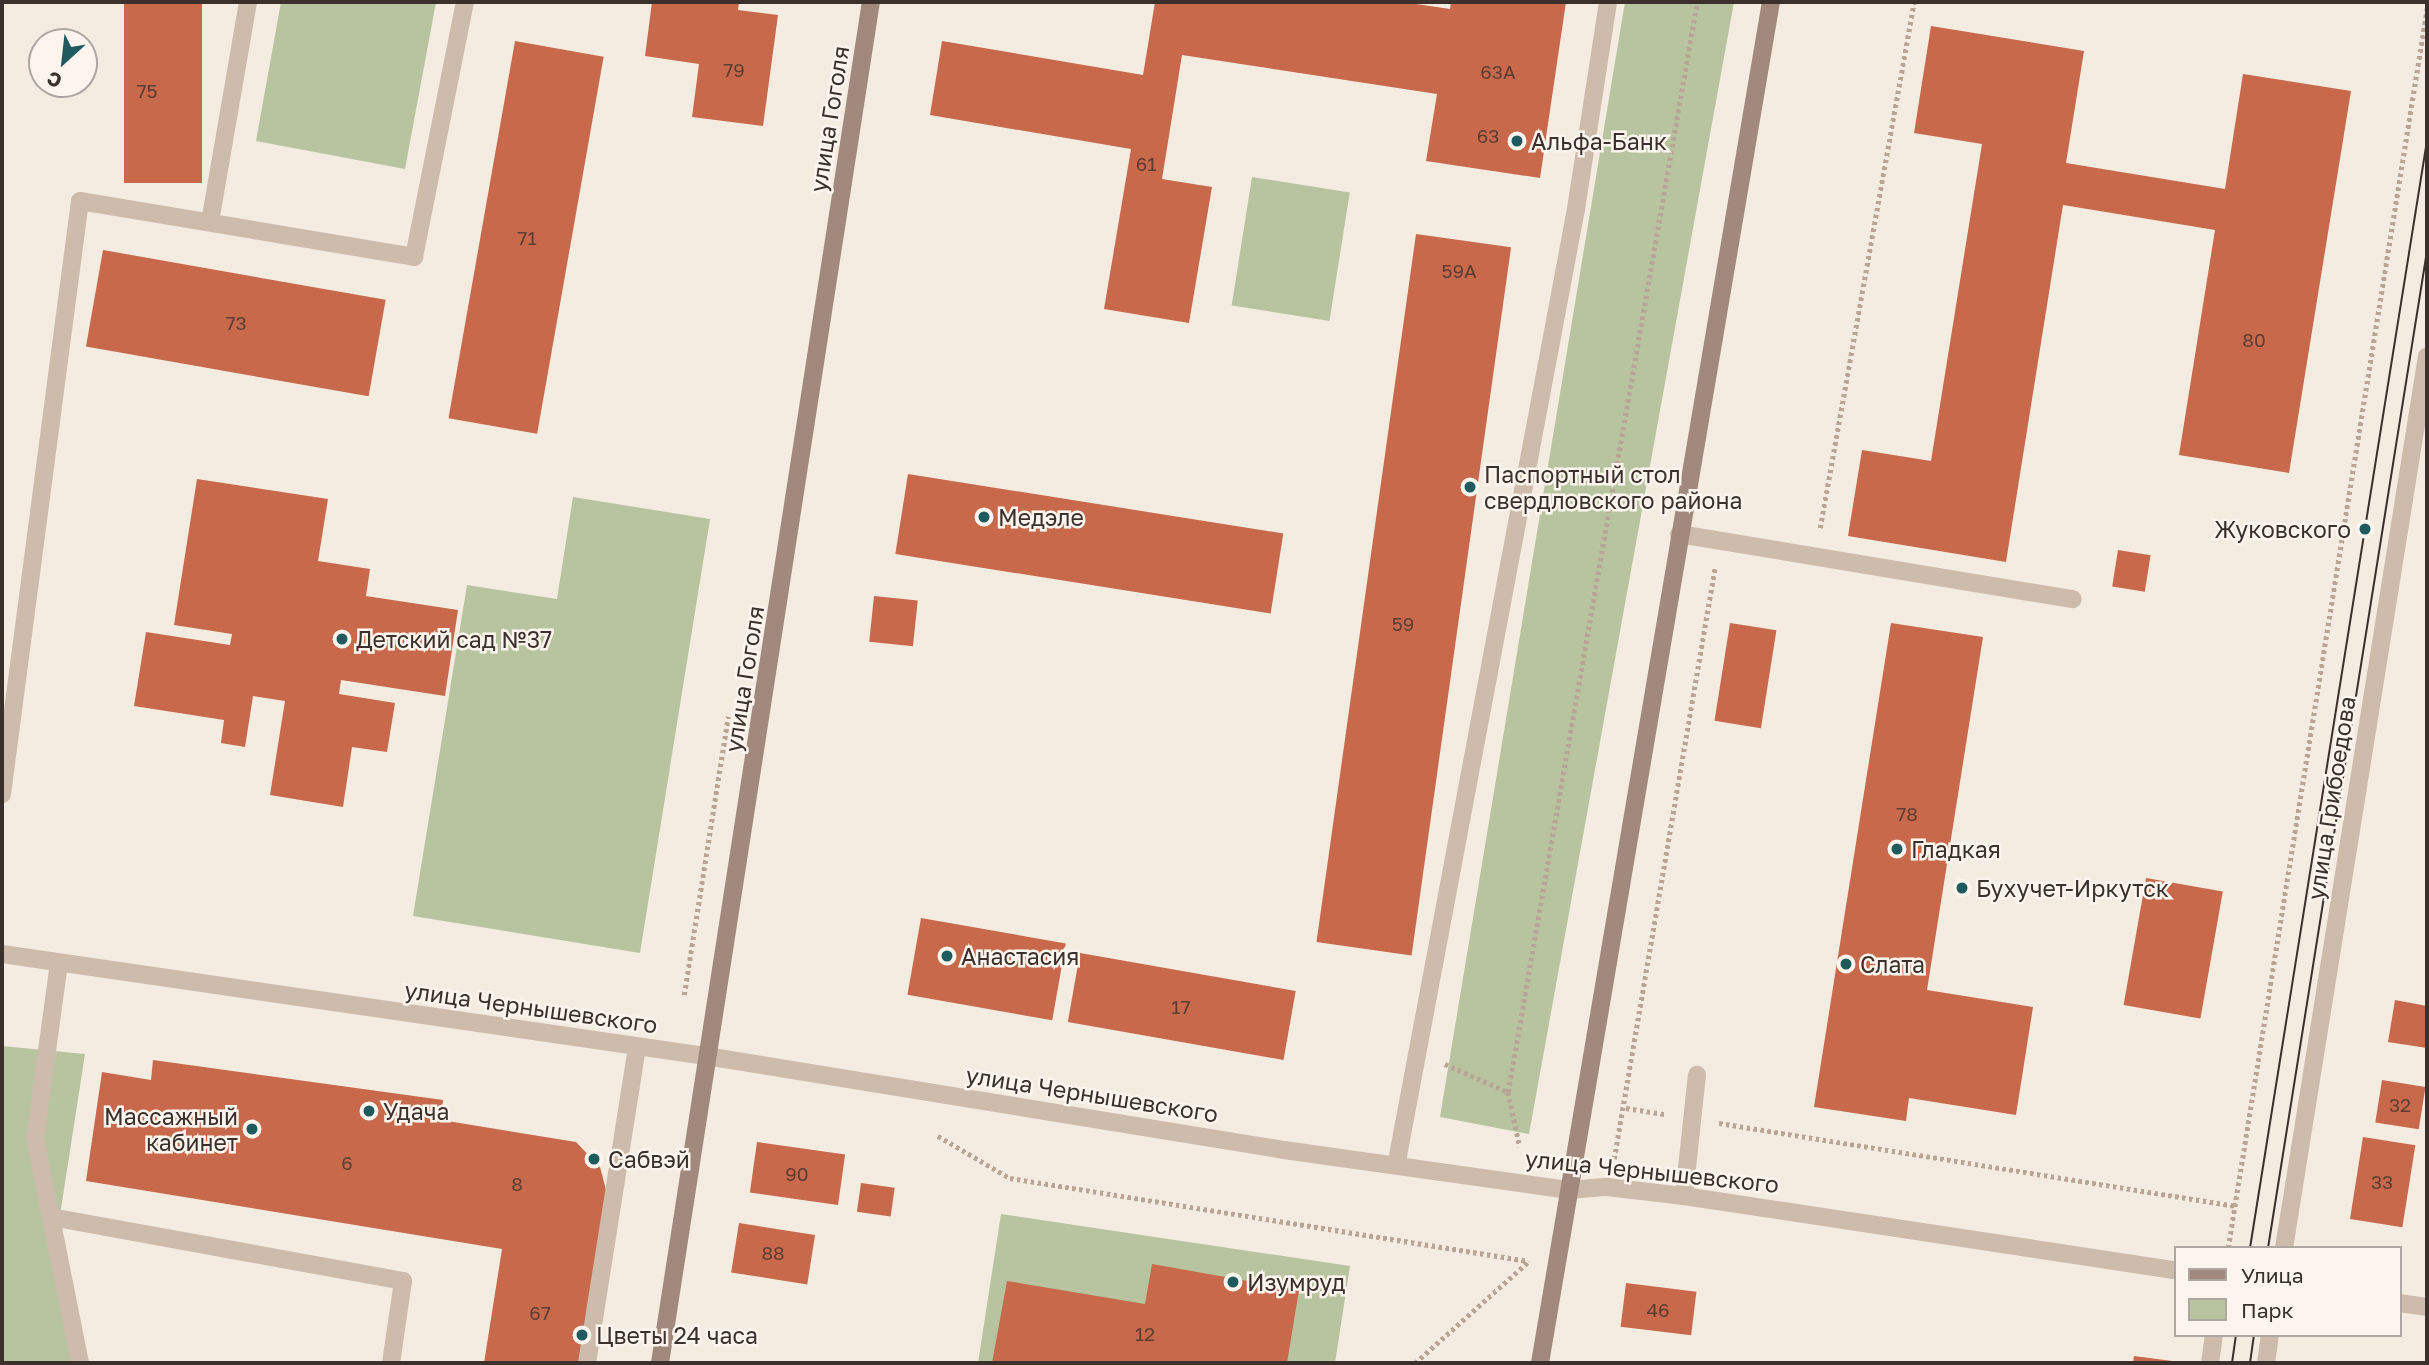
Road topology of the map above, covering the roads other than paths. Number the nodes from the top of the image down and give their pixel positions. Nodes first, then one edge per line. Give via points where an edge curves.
1 (248, 2) edge
2 (465, 2) edge
3 (872, 2) edge
4 (1608, 2) edge
5 (1771, 2) edge
6 (210, 222) junction
7 (2427, 356) edge
8 (1679, 534) junction
9 (2073, 599) dead end
10 (2, 794) edge
11 (2, 954) edge
12 (59, 963) junction
13 (637, 1048) junction
14 (712, 1058) junction
15 (1697, 1075) dead end
16 (1397, 1161) junction
17 (1569, 1190) junction
18 (1684, 1196) junction
19 (51, 1217) junction
20 (2284, 1246) edge
21 (2174, 1270) edge
22 (2401, 1303) edge
23 (2427, 1307) edge
24 (2214, 1337) edge
25 (2270, 1337) edge
26 (80, 1363) edge
27 (391, 1363) edge
28 (587, 1363) edge
29 (660, 1363) edge
30 (1540, 1363) edge
31 (2210, 1363) edge
32 (2266, 1363) edge

1 - 6 street
2 - 6 street via 414,257
3 - 14 main road, улица Гоголя
4 - 16 street via 1576,209
5 - 8 main road
6 - 10 street via 80,201
7 - 20 street, улица Грибоедова
8 - 9 street
8 - 17 main road
11 - 12 street, улица Чернышевского
12 - 13 street, улица Чернышевского
12 - 19 street via 35,1138
13 - 14 street, улица Чернышевского
13 - 28 street
14 - 16 street, улица Чернышевского via 1284,1150
14 - 29 main road, улица Гоголя
15 - 18 street
16 - 17 street, улица Чернышевского
17 - 18 street, улица Чернышевского via 1607,1187
17 - 30 main road
18 - 21 street, улица Чернышевского
19 - 26 street
19 - 27 street via 403,1281
22 - 23 street
24 - 31 street
25 - 32 street

